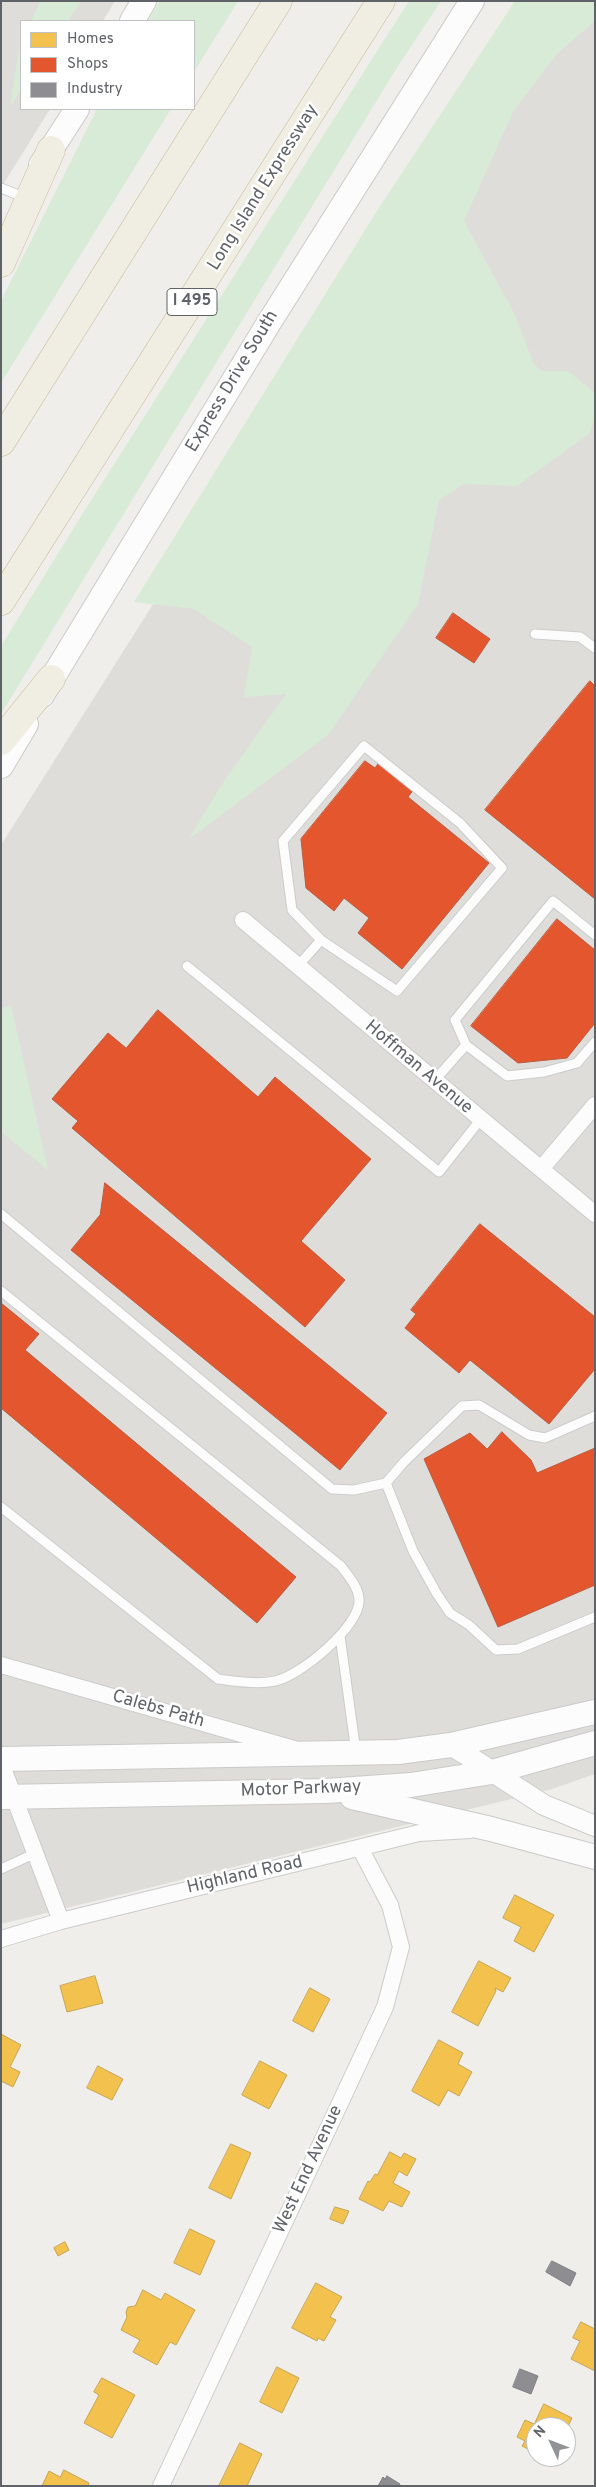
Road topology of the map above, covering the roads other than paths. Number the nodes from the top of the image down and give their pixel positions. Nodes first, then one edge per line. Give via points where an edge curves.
1 (144, 1) edge
2 (278, 1) edge
3 (381, 1) edge
4 (472, 1) edge
5 (133, 20) edge
6 (76, 110) edge
7 (51, 150) junction
8 (11, 192) edge
9 (1, 228) edge
10 (1, 263) edge
11 (1, 442) edge
12 (1, 601) edge
13 (535, 634) dead end
14 (595, 648) edge
15 (51, 679) junction
16 (1, 740) edge
17 (1, 766) edge
18 (243, 920) dead end
19 (595, 935) edge
20 (322, 940) junction
21 (188, 966) dead end
22 (297, 967) junction
23 (595, 1042) edge
24 (466, 1045) junction
25 (434, 1081) junction
26 (595, 1105) edge
27 (481, 1119) junction
28 (541, 1169) junction
29 (1, 1214) edge
30 (595, 1214) edge
31 (1, 1291) edge
32 (595, 1416) edge
33 (386, 1484) junction
34 (1, 1506) edge
35 (595, 1617) edge
36 (340, 1636) junction
37 (1, 1665) edge
38 (595, 1712) edge
39 (595, 1743) edge
40 (451, 1745) junction
41 (356, 1753) junction
42 (315, 1755) junction
43 (1, 1759) edge
44 (1, 1763) edge
45 (492, 1772) junction
46 (326, 1791) junction
47 (8, 1797) edge
48 (595, 1826) edge
49 (491, 1829) junction
50 (360, 1848) junction
51 (36, 1852) junction
52 (595, 1857) edge
53 (1, 1869) edge
54 (61, 1921) junction
55 (1, 1939) edge
56 (161, 2486) edge

1 - 5 main road
2 - 11 highway
3 - 12 highway, Long Island Expressway / I 495
4 - 15 main road, Express Drive South via 270,321
6 - 7 main road
7 - 8 main road
7 - 10 highway
8 - 9 main road
13 - 14 lane via 580,637
15 - 16 highway
15 - 17 main road, Express Drive South
18 - 22 street, Hoffman Avenue
19 - 24 lane via 553,901 455,1020
20 - 20 lane via 292,910 283,841 364,746 460,823 502,868 397,991
20 - 22 lane
21 - 27 lane via 439,1172
22 - 25 street, Hoffman Avenue
23 - 24 lane via 577,1063 544,1072 507,1076
24 - 25 lane
25 - 27 street, Hoffman Avenue
26 - 28 street
27 - 28 street, Hoffman Avenue
28 - 30 street, Hoffman Avenue
29 - 33 lane via 332,1489 354,1490
31 - 36 lane via 341,1566 353,1582 359,1600 356,1615
32 - 33 lane via 545,1438 530,1435 479,1405 462,1406
33 - 35 lane via 413,1552 450,1613 469,1625 496,1650 518,1649
34 - 36 lane via 218,1679 275,1681 296,1674
36 - 41 lane
37 - 42 street, Calebs Path
38 - 40 main road, Motor Parkway
39 - 45 main road, Motor Parkway
40 - 41 main road, Motor Parkway via 398,1752
40 - 45 street
41 - 42 main road, Motor Parkway
42 - 43 main road, Motor Parkway
44 - 47 street
45 - 46 main road, Motor Parkway via 411,1785
45 - 48 street via 544,1805
46 - 47 main road, Motor Parkway
46 - 49 main road
47 - 51 street
49 - 50 street, Highland Road via 418,1833
49 - 52 main road
50 - 54 street, Highland Road
50 - 56 street, West End Avenue via 390,1906 401,1947 385,2007
51 - 53 lane
51 - 54 street
54 - 55 street, Highland Road

